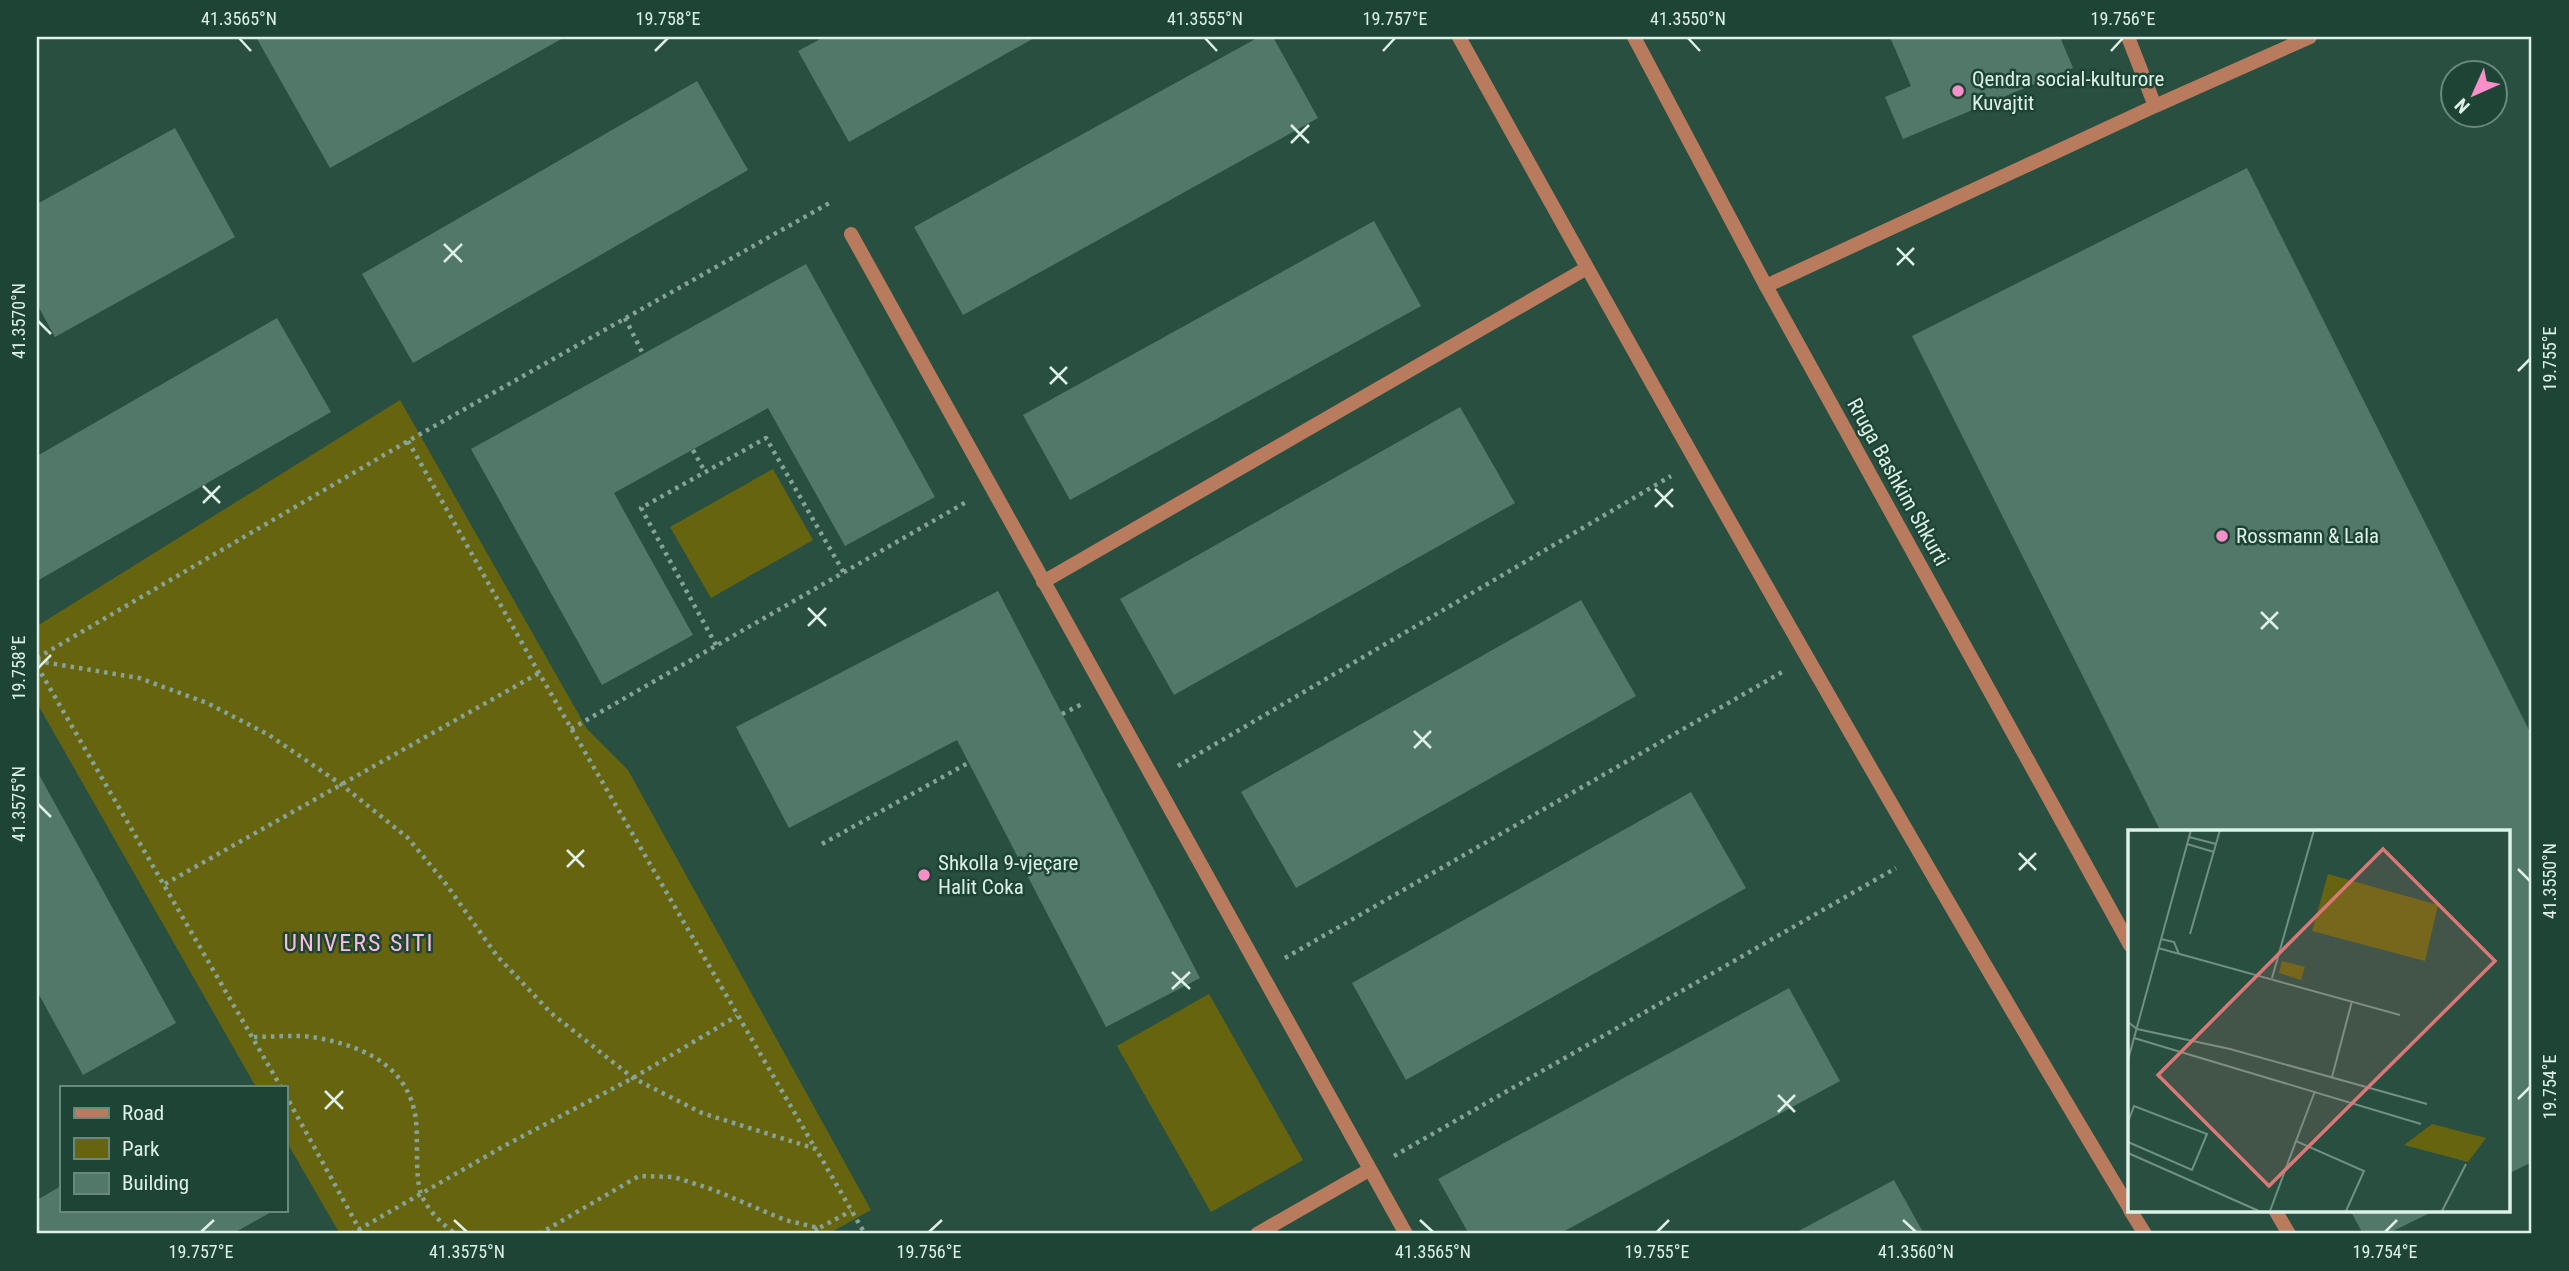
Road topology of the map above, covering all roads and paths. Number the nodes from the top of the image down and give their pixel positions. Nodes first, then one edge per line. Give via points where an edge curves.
1 (1459, 37) edge
2 (1634, 37) edge
3 (2128, 37) edge
4 (2310, 37) edge
5 (2155, 106) junction
6 (833, 201) dead end
7 (851, 234) dead end
8 (1587, 268) junction
9 (1766, 286) junction
10 (625, 318) junction
11 (643, 354) dead end
12 (408, 441) junction
13 (693, 450) dead end
14 (1694, 462) junction
15 (705, 472) junction
16 (991, 488) junction
17 (844, 573) junction
18 (1043, 582) junction
19 (716, 645) junction
20 (1807, 657) junction
21 (37, 662) edge
22 (539, 673) junction
23 (1076, 707) dead end
24 (1062, 714) dead end
25 (571, 729) junction
26 (968, 762) dead end
27 (1153, 781) junction
28 (342, 785) junction
29 (822, 844) dead end
30 (1921, 854) junction
31 (165, 884) junction
32 (2128, 942) edge
33 (1260, 973) junction
34 (737, 1016) junction
35 (254, 1037) junction
36 (633, 1078) junction
37 (280, 1086) edge
38 (287, 1098) edge
39 (816, 1149) junction
40 (1369, 1170) junction
41 (421, 1194) junction
42 (2128, 1207) edge
43 (851, 1211) junction
44 (2131, 1212) edge
45 (2277, 1212) edge
46 (819, 1228) junction
47 (361, 1232) edge
48 (351, 1234) edge
49 (456, 1234) edge
50 (539, 1234) edge
51 (807, 1234) edge
52 (865, 1234) edge
53 (1257, 1234) edge
54 (1406, 1234) edge
55 (2145, 1234) edge
56 (2289, 1234) edge

1 - 8 street
2 - 9 street, Rruga Bashkim Shkurti
3 - 5 street
4 - 5 street
5 - 9 street
6 - 10 path
7 - 16 street
8 - 14 street
8 - 18 street
9 - 32 street, Rruga Bashkim Shkurti
10 - 11 path
10 - 12 path
12 - 21 path
12 - 22 path
13 - 15 path
14 - 20 street
14 - 27 path
15 - 17 path via 766,438
15 - 19 path via 640,508
16 - 17 path
16 - 18 street
17 - 19 path
18 - 27 street
19 - 25 path
20 - 30 street
20 - 33 path
21 - 28 path via 139,678 207,703 269,736
21 - 31 path
22 - 25 path
22 - 28 path
23 - 24 path
25 - 34 path
26 - 29 path
27 - 33 street
28 - 31 path
28 - 36 path via 408,838 497,956 551,1013
30 - 40 path
30 - 42 street
31 - 35 path
33 - 40 street
34 - 36 path
34 - 39 path
35 - 37 path
35 - 41 path via 317,1037 363,1051 392,1068 410,1094 416,1119
36 - 39 path via 702,1113
36 - 41 path
38 - 47 path
39 - 43 path
40 - 53 street
40 - 54 street
41 - 47 path
41 - 49 path via 438,1220
43 - 46 path
43 - 52 path
44 - 55 street
45 - 56 street
46 - 50 path via 785,1220 674,1177 639,1176
46 - 51 path
47 - 48 path

